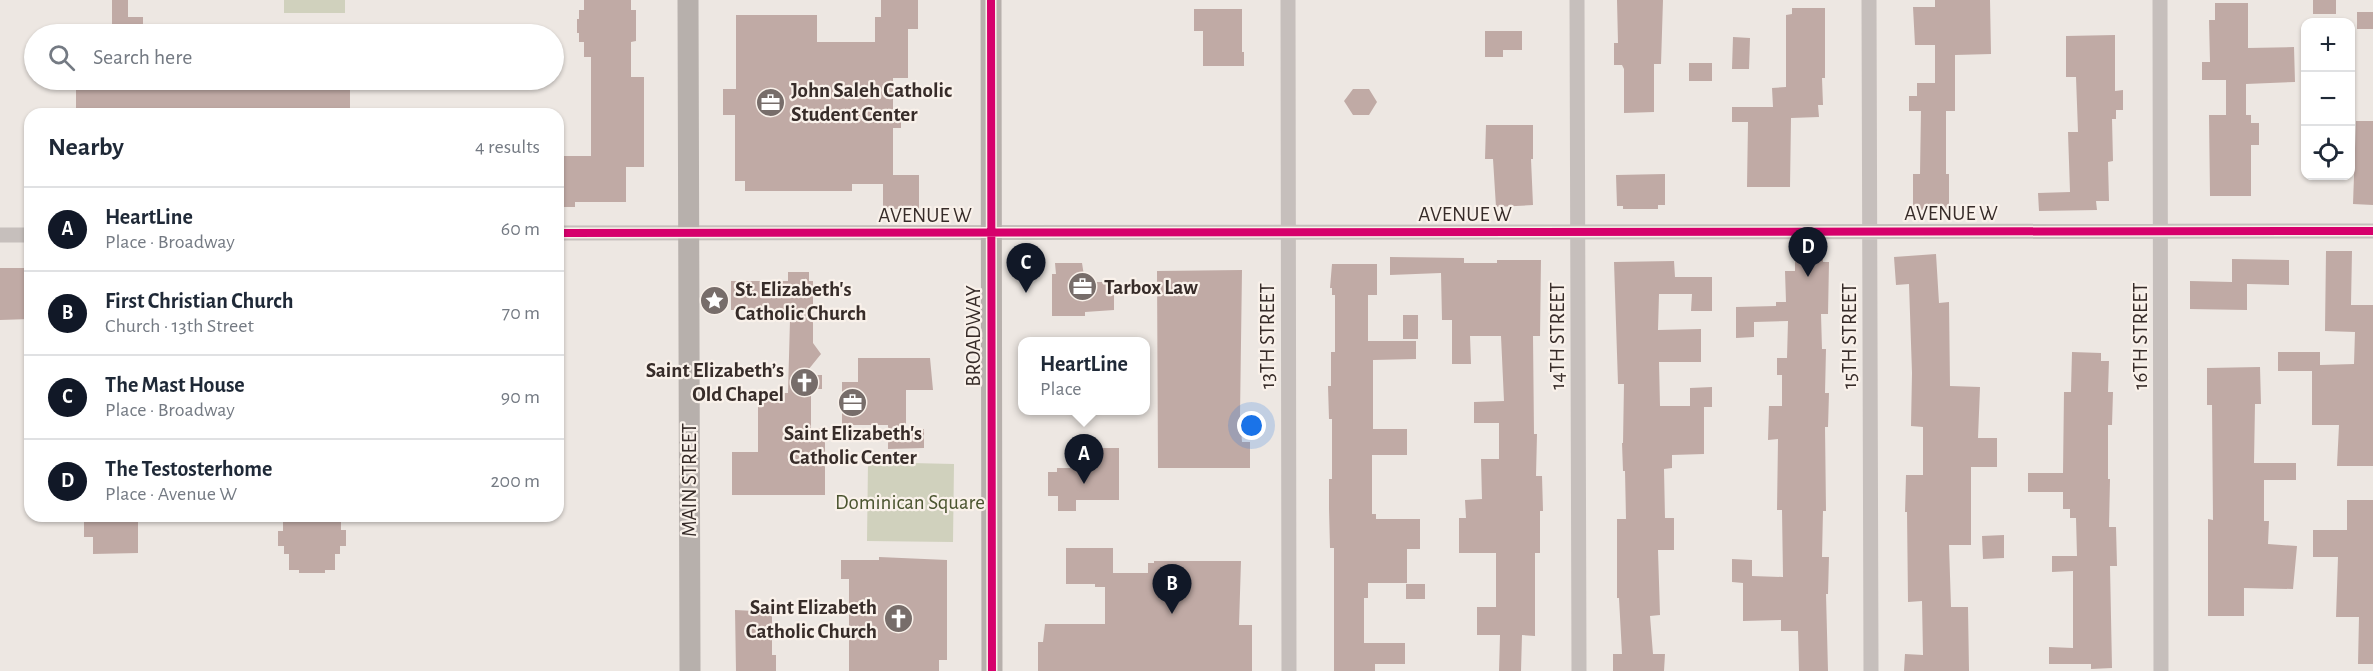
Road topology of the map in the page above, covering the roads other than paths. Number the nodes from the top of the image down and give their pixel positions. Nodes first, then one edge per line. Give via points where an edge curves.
1 (688, 0) edge
2 (991, 0) edge
3 (1288, 0) edge
4 (1577, 0) edge
5 (1869, 0) edge
6 (2160, 0) edge
7 (1869, 231) junction
8 (2160, 231) junction
9 (2373, 231) edge
10 (991, 232) junction
11 (1288, 232) junction
12 (1578, 232) junction
13 (564, 233) edge
14 (689, 233) junction
15 (0, 235) edge
16 (24, 235) edge
17 (690, 671) edge
18 (992, 671) edge
19 (1289, 671) edge
20 (1579, 671) edge
21 (1871, 671) edge
22 (2161, 671) edge

1 - 14 street, MAIN STREET
2 - 10 street, BROADWAY
3 - 11 street, 13TH STREET
4 - 12 street, 14TH STREET
5 - 7 street, 15TH STREET
6 - 8 street, 16TH STREET
7 - 8 street, AVENUE W
7 - 12 street, AVENUE W
7 - 21 street, 15TH STREET
8 - 9 street, AVENUE W
8 - 22 street, 16TH STREET
10 - 11 street, AVENUE W
10 - 14 street, AVENUE W
10 - 18 street, BROADWAY
11 - 12 street, AVENUE W
11 - 19 street, 13TH STREET
12 - 20 street, 14TH STREET
13 - 14 street, AVENUE W
14 - 17 street, MAIN STREET
15 - 16 street

